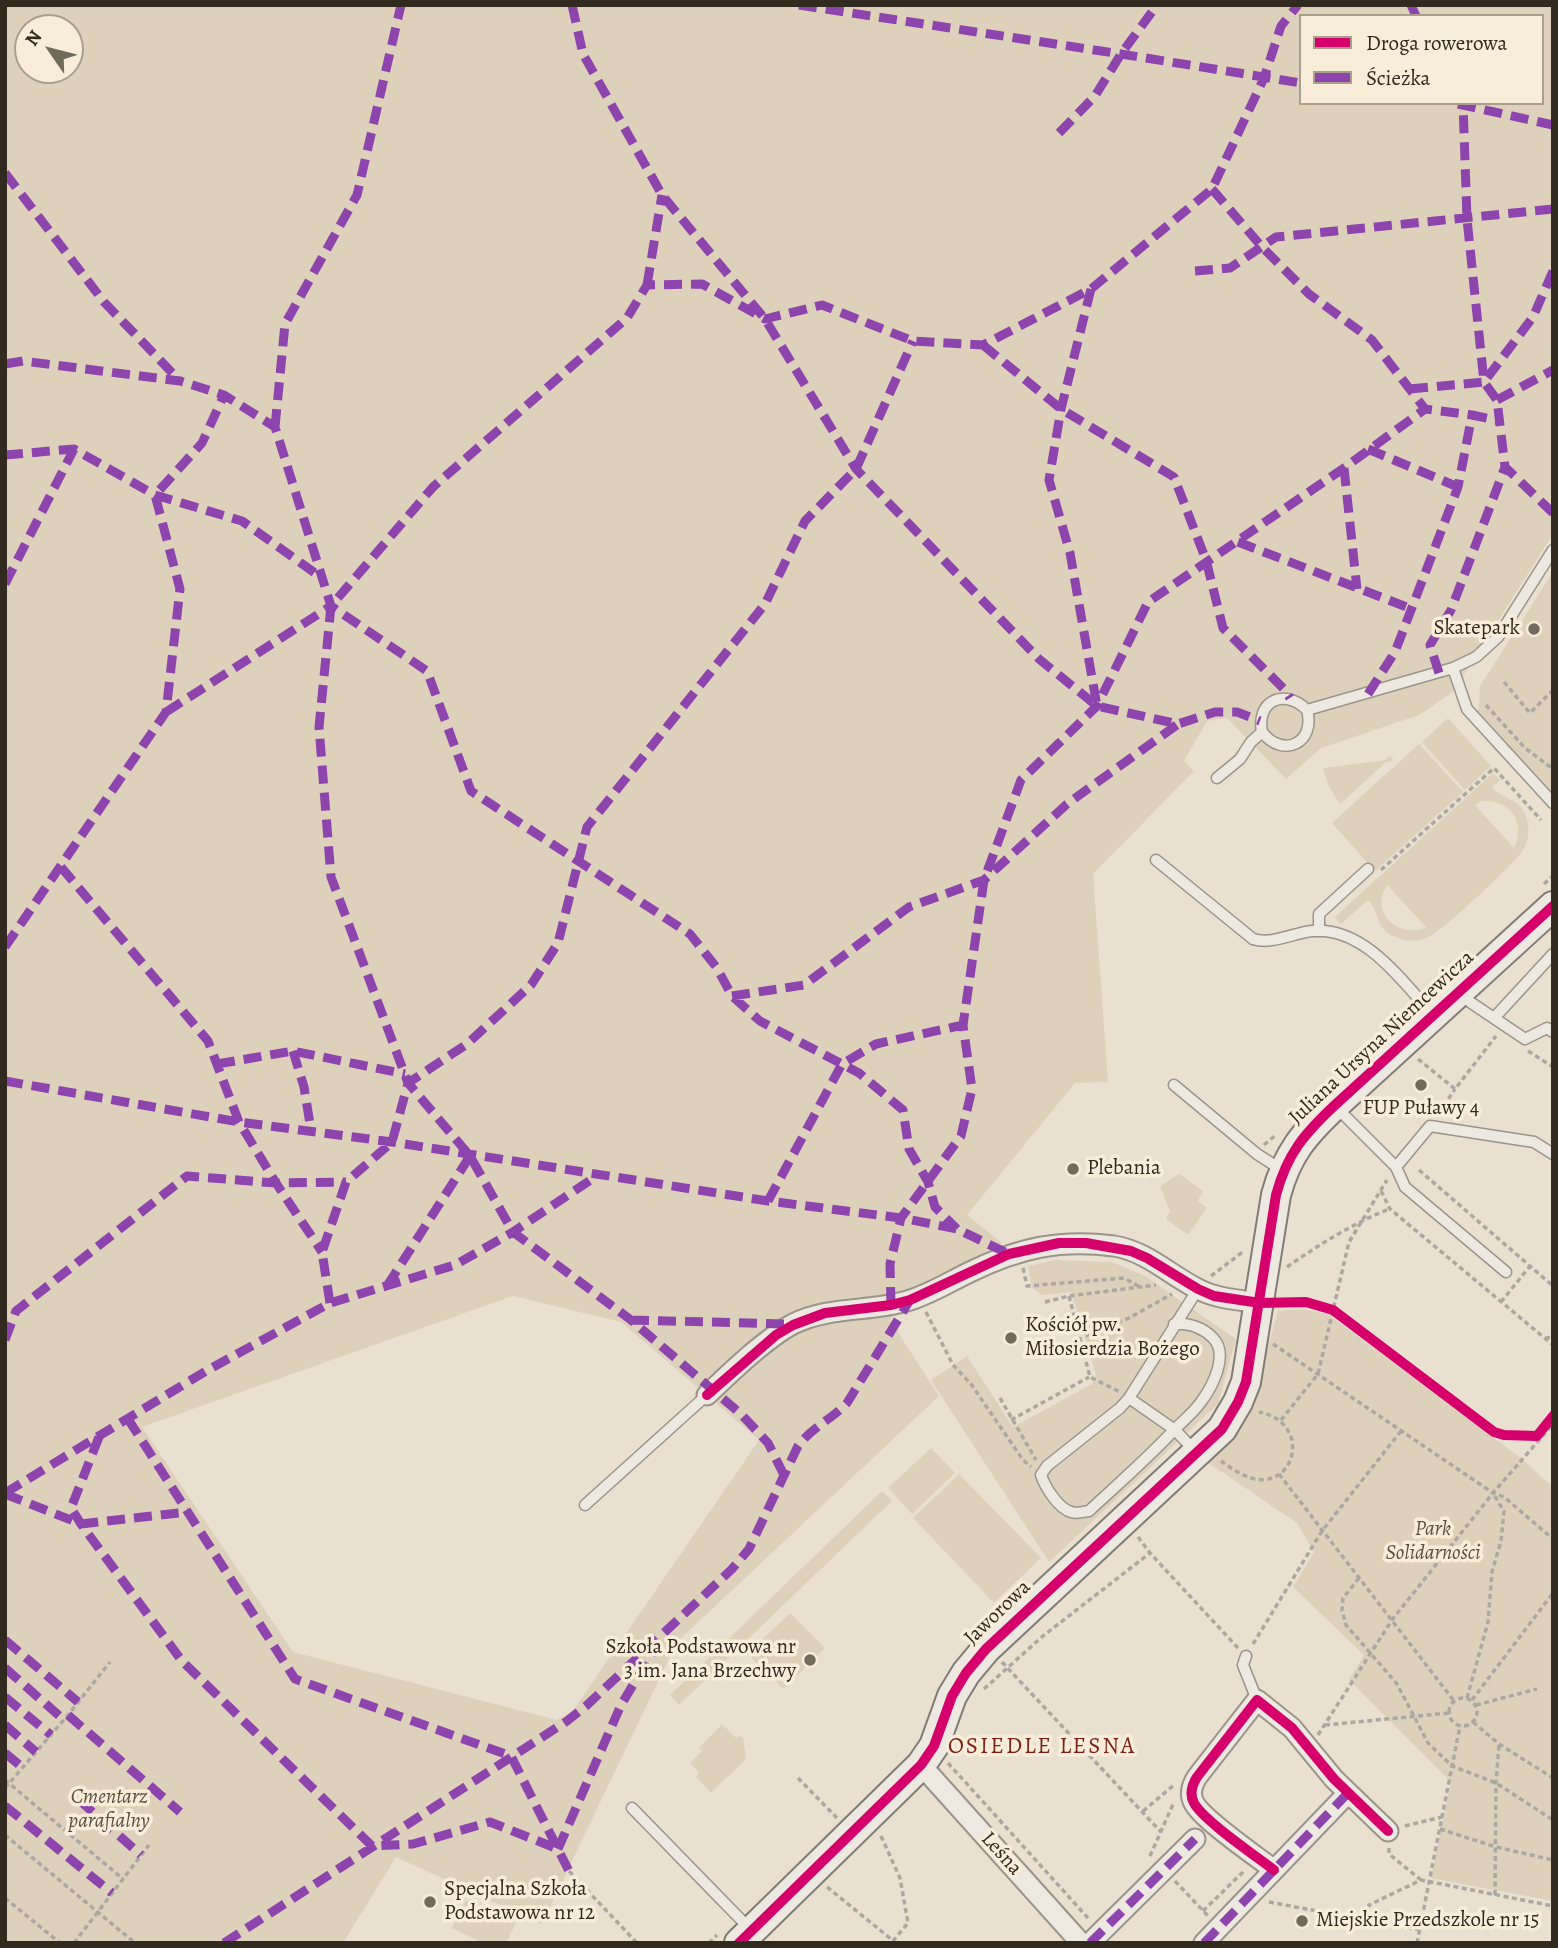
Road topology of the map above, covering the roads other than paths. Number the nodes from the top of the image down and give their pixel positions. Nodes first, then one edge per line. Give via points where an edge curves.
1 (1553, 550) edge
2 (1453, 668) junction
3 (1307, 710) junction
4 (1262, 732) junction
5 (1217, 778) dead end
6 (1553, 803) edge
7 (1156, 860) dead end
8 (1368, 869) road end
9 (1553, 906) edge
10 (1319, 931) junction
11 (1553, 954) edge
12 (1459, 991) junction
13 (1433, 1015) junction
14 (1494, 1018) junction
15 (1553, 1032) edge
16 (1174, 1085) dead end
17 (1335, 1105) junction
18 (1553, 1154) edge
19 (1396, 1167) junction
20 (1283, 1170) junction
21 (1506, 1272) dead end
22 (1195, 1294) junction
23 (1260, 1303) junction
24 (1174, 1324) junction
25 (707, 1395) joint
26 (1125, 1395) junction
27 (1175, 1430) junction
28 (1206, 1454) junction
29 (585, 1505) dead end
30 (1246, 1656) road end
31 (1257, 1700) junction
32 (921, 1766) junction
33 (1348, 1793) junction
34 (632, 1808) dead end
35 (1388, 1831) road end
36 (1195, 1839) dead end
37 (1274, 1870) junction
38 (745, 1937) edge
39 (1081, 1943) edge
40 (1090, 1943) edge
41 (1204, 1943) edge

1 - 2 lane via 1498,637 1476,657
2 - 3 lane
2 - 6 lane via 1467,709
3 - 4 lane via 1300,702 1279,698 1263,711
3 - 4 lane via 1310,721 1301,741 1279,746
4 - 5 lane
7 - 10 lane via 1254,939 1267,941
8 - 10 lane via 1319,914
9 - 12 street, Juliana Ursyna Niemcewicza
10 - 13 lane via 1347,937 1372,952
11 - 14 lane
12 - 13 street, Juliana Ursyna Niemcewicza
12 - 14 lane
13 - 17 street, Juliana Ursyna Niemcewicza
14 - 15 lane via 1525,1039 1547,1028
16 - 20 lane
17 - 19 lane
17 - 20 street, Juliana Ursyna Niemcewicza via 1308,1130
18 - 19 lane via 1534,1142 1430,1126
19 - 21 lane via 1405,1187
20 - 23 street, Juliana Ursyna Niemcewicza
22 - 23 street
22 - 24 lane
22 - 25 street via 1147,1258 1117,1247 1059,1243 1019,1251 910,1300 825,1313 793,1325
23 - 28 street, Jaworowa via 1246,1382
24 - 26 lane
24 - 27 lane via 1197,1326 1210,1335 1219,1345 1221,1357 1212,1387
25 - 29 lane
26 - 27 lane
26 - 27 lane via 1120,1408 1041,1475 1066,1510 1089,1511
27 - 28 lane
28 - 32 street, Jaworowa via 986,1649 952,1696 934,1746
30 - 31 lane via 1243,1665
31 - 33 street via 1292,1728
31 - 37 street via 1192,1786 1201,1812
32 - 38 street, Jaworowa
32 - 39 street, Leśna
33 - 35 street
33 - 37 street
34 - 38 lane
36 - 40 street via 1157,1863
37 - 41 street

